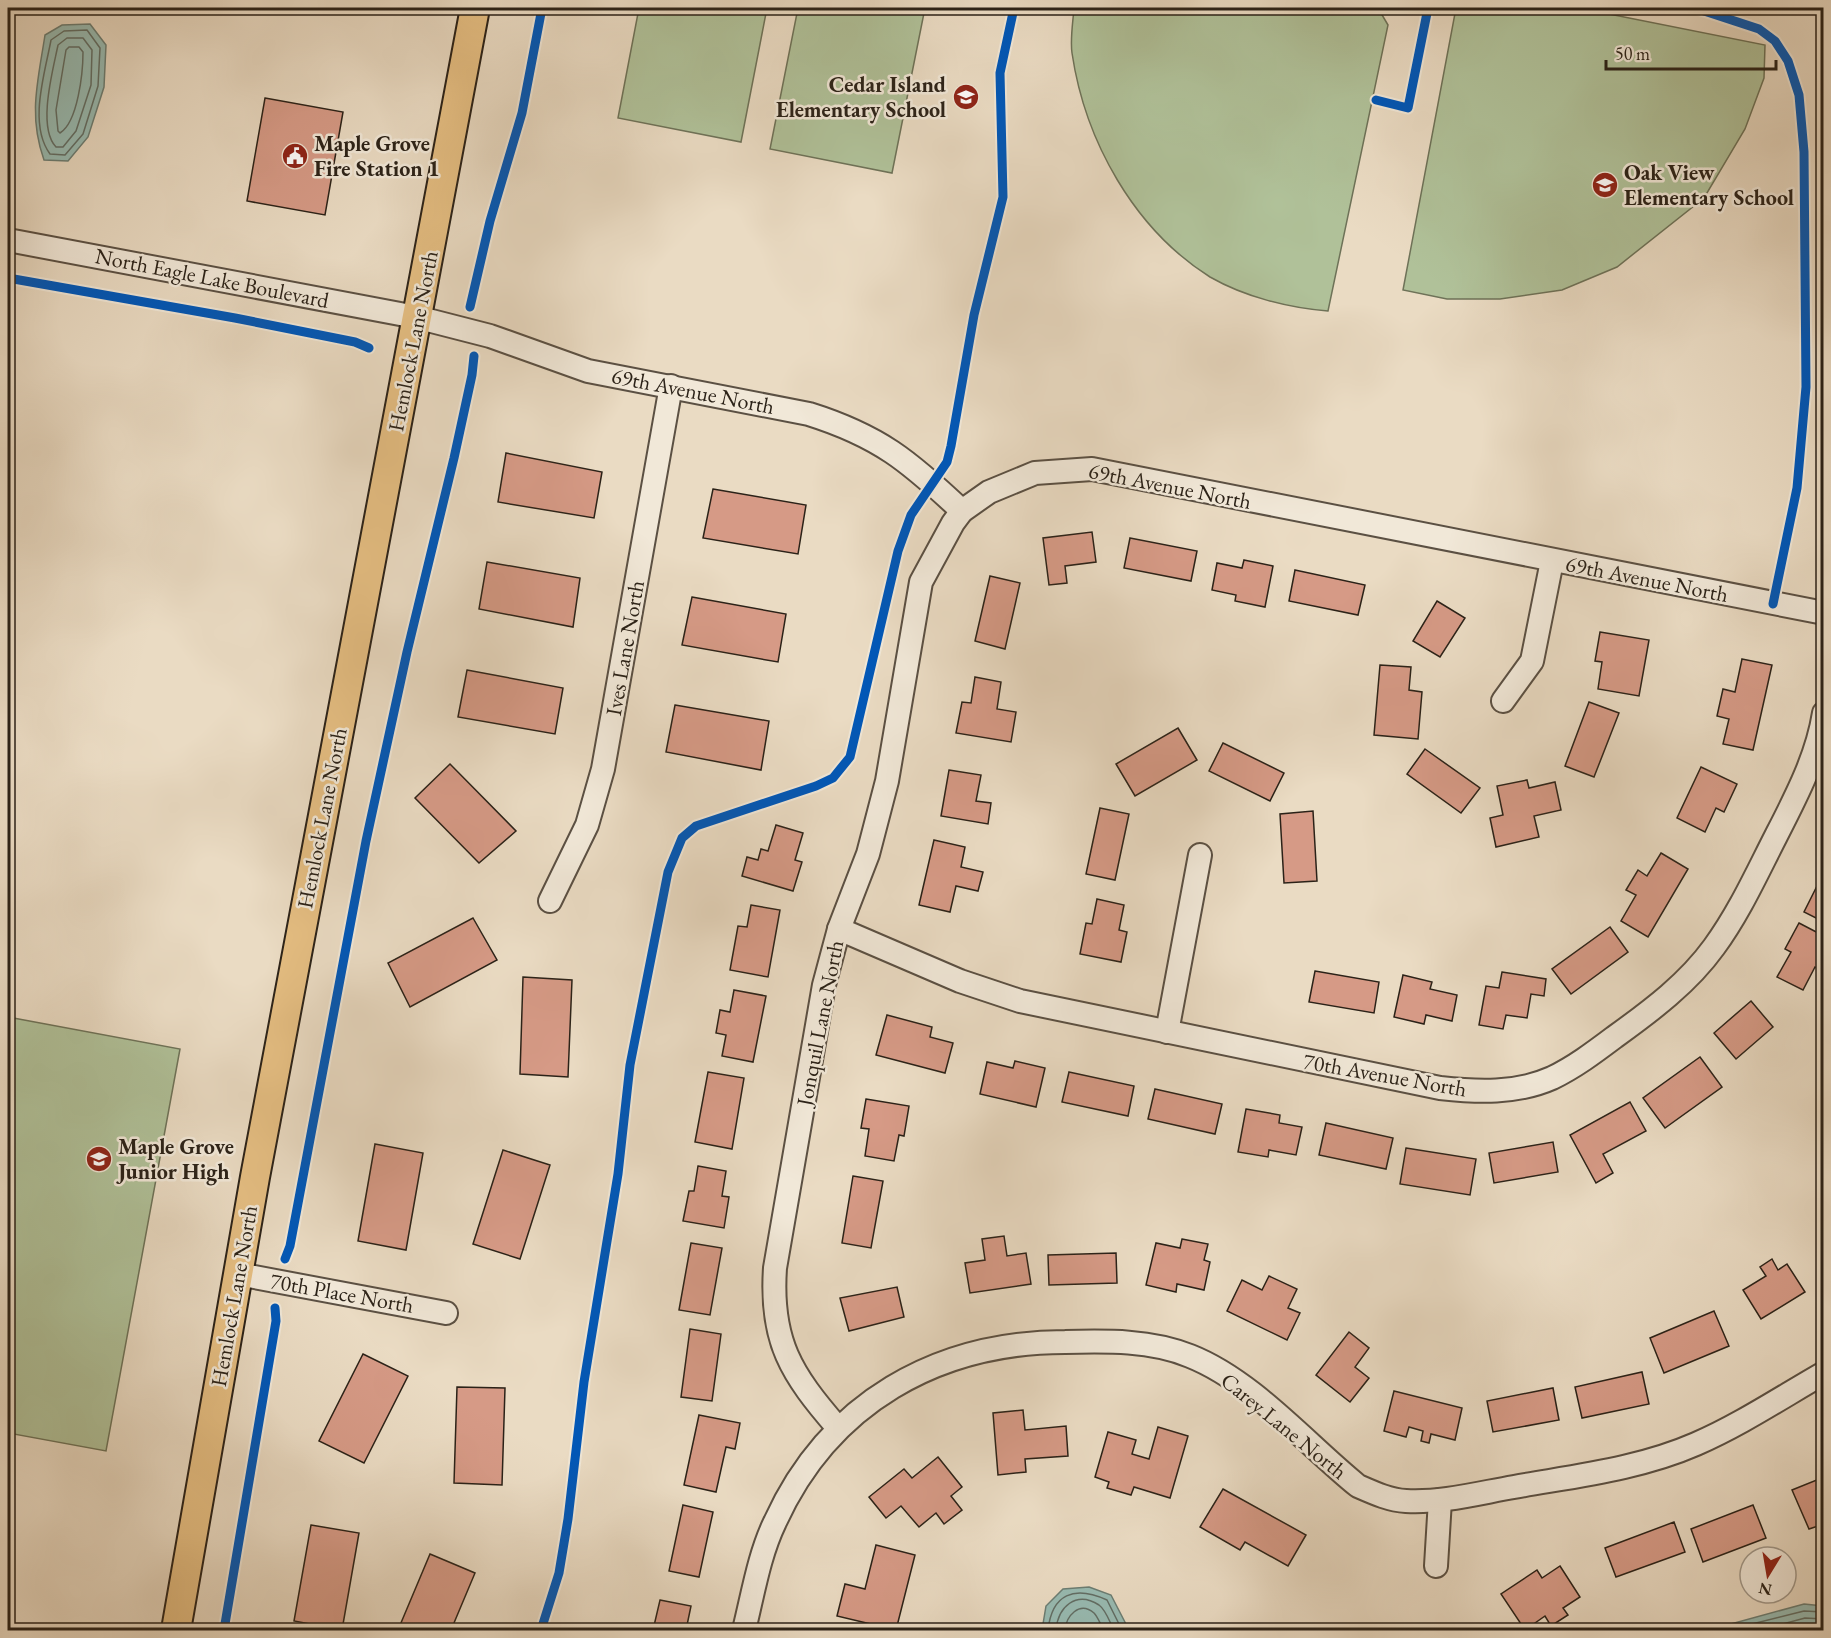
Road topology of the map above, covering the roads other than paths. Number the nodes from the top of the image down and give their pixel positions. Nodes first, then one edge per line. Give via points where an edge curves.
1 (475, 8) edge
2 (8, 240) edge
3 (416, 316) junction
4 (671, 387) junction
5 (962, 511) junction
6 (1552, 561) junction
7 (1824, 613) edge
8 (1503, 701) dead end
9 (1824, 713) edge
10 (1200, 855) dead end
11 (550, 901) dead end
12 (839, 929) junction
13 (1167, 1032) junction
14 (238, 1274) junction
15 (446, 1312) dead end
16 (1824, 1373) edge
17 (838, 1428) junction
18 (1440, 1500) junction
19 (1436, 1566) dead end
20 (176, 1630) edge
21 (744, 1630) edge

1 - 3 main road, Hemlock Lane North
2 - 3 street, North Eagle Lake Boulevard
3 - 4 street, 69th Avenue North via 490,336 566,365
3 - 14 main road, Hemlock Lane North
4 - 5 street, 69th Avenue North via 809,414 844,425 894,452
4 - 11 street, Ives Lane North via 603,769 587,825
5 - 6 street, 69th Avenue North via 989,492 1035,473 1092,469
5 - 12 street, Jonquil Lane North via 921,582 887,781 868,854
6 - 7 street, 69th Avenue North
6 - 8 street via 1532,661
9 - 13 street, 70th Avenue North via 1794,800 1742,902 1713,948 1647,1014 1551,1078 1518,1088 1483,1092 1440,1088
10 - 13 street
12 - 13 street, 70th Avenue North via 987,991
12 - 17 street, Jonquil Lane North via 824,985 775,1268 773,1303 778,1337 793,1370
14 - 15 street, 70th Place North
14 - 20 main road, Hemlock Lane North
16 - 18 street, Carey Lane North via 1734,1425 1658,1458
17 - 18 street, Carey Lane North via 905,1380 949,1360 996,1347 1045,1342 1147,1344 1190,1356 1229,1377 1358,1486 1382,1497 1405,1501
17 - 21 street, Carey Lane North via 804,1471 773,1524
18 - 19 street

